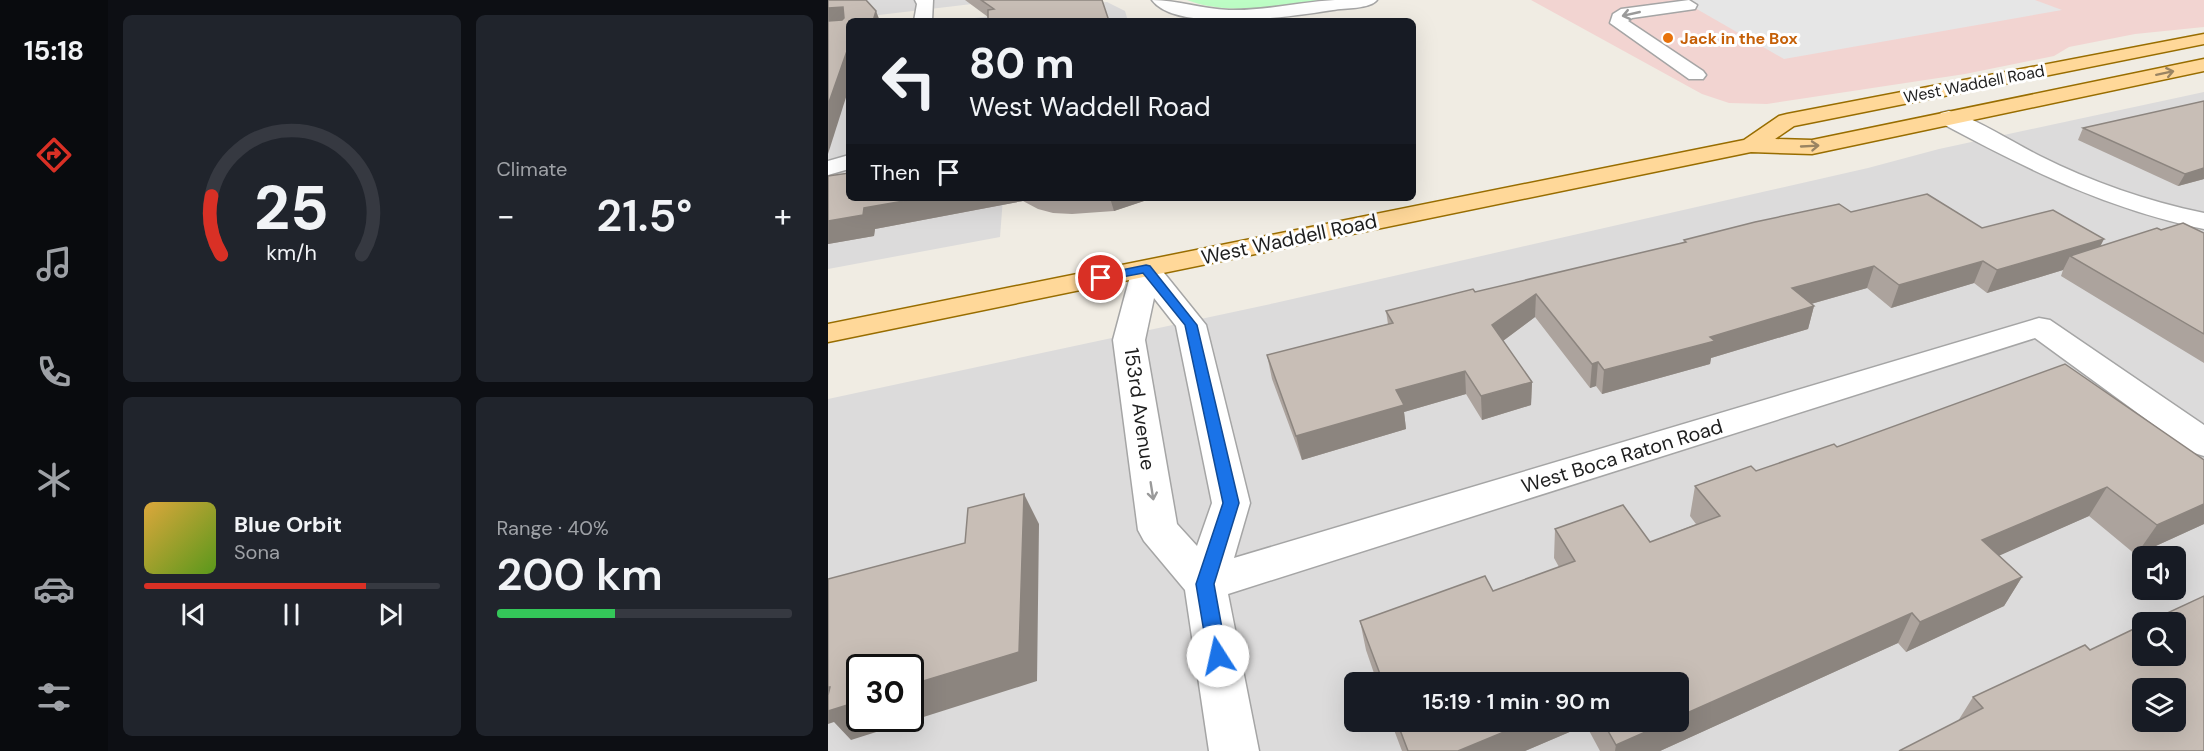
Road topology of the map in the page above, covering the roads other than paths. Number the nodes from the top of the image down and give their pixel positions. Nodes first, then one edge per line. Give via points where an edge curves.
1 (923, 0) edge
2 (1160, 0) edge
3 (1369, 0) edge
4 (1689, 5) dead end
5 (923, 18) edge
6 (2204, 39) edge
7 (2171, 45) junction
8 (2204, 65) edge
9 (1696, 75) dead end
10 (1949, 118) junction
11 (1751, 145) junction
12 (846, 163) edge
13 (828, 168) edge
14 (2204, 221) edge
15 (1146, 268) junction
16 (828, 333) edge
17 (2204, 443) edge
18 (1205, 584) junction
19 (1234, 751) edge

1 - 5 street via 926,2
2 - 3 street via 1179,10 1239,15
4 -> 9 street via 1627,13 1619,18 1619,23
6 - 7 main road, West Waddell Road
7 - 10 main road via 2116,71 1972,100 1958,106
7 - 11 main road, West Waddell Road via 1787,121
10 -> 8 main road, West Waddell Road
11 -> 10 main road, West Waddell Road via 1812,147
10 - 14 street via 2085,187 2134,205
11 - 15 main road, West Waddell Road
12 - 13 street
15 - 16 main road, West Waddell Road
15 -> 18 street, 153rd Avenue via 1129,340 1158,530
15 - 18 street via 1191,325 1231,503
17 - 18 street, West Boca Raton Road via 2038,327
18 - 19 street

